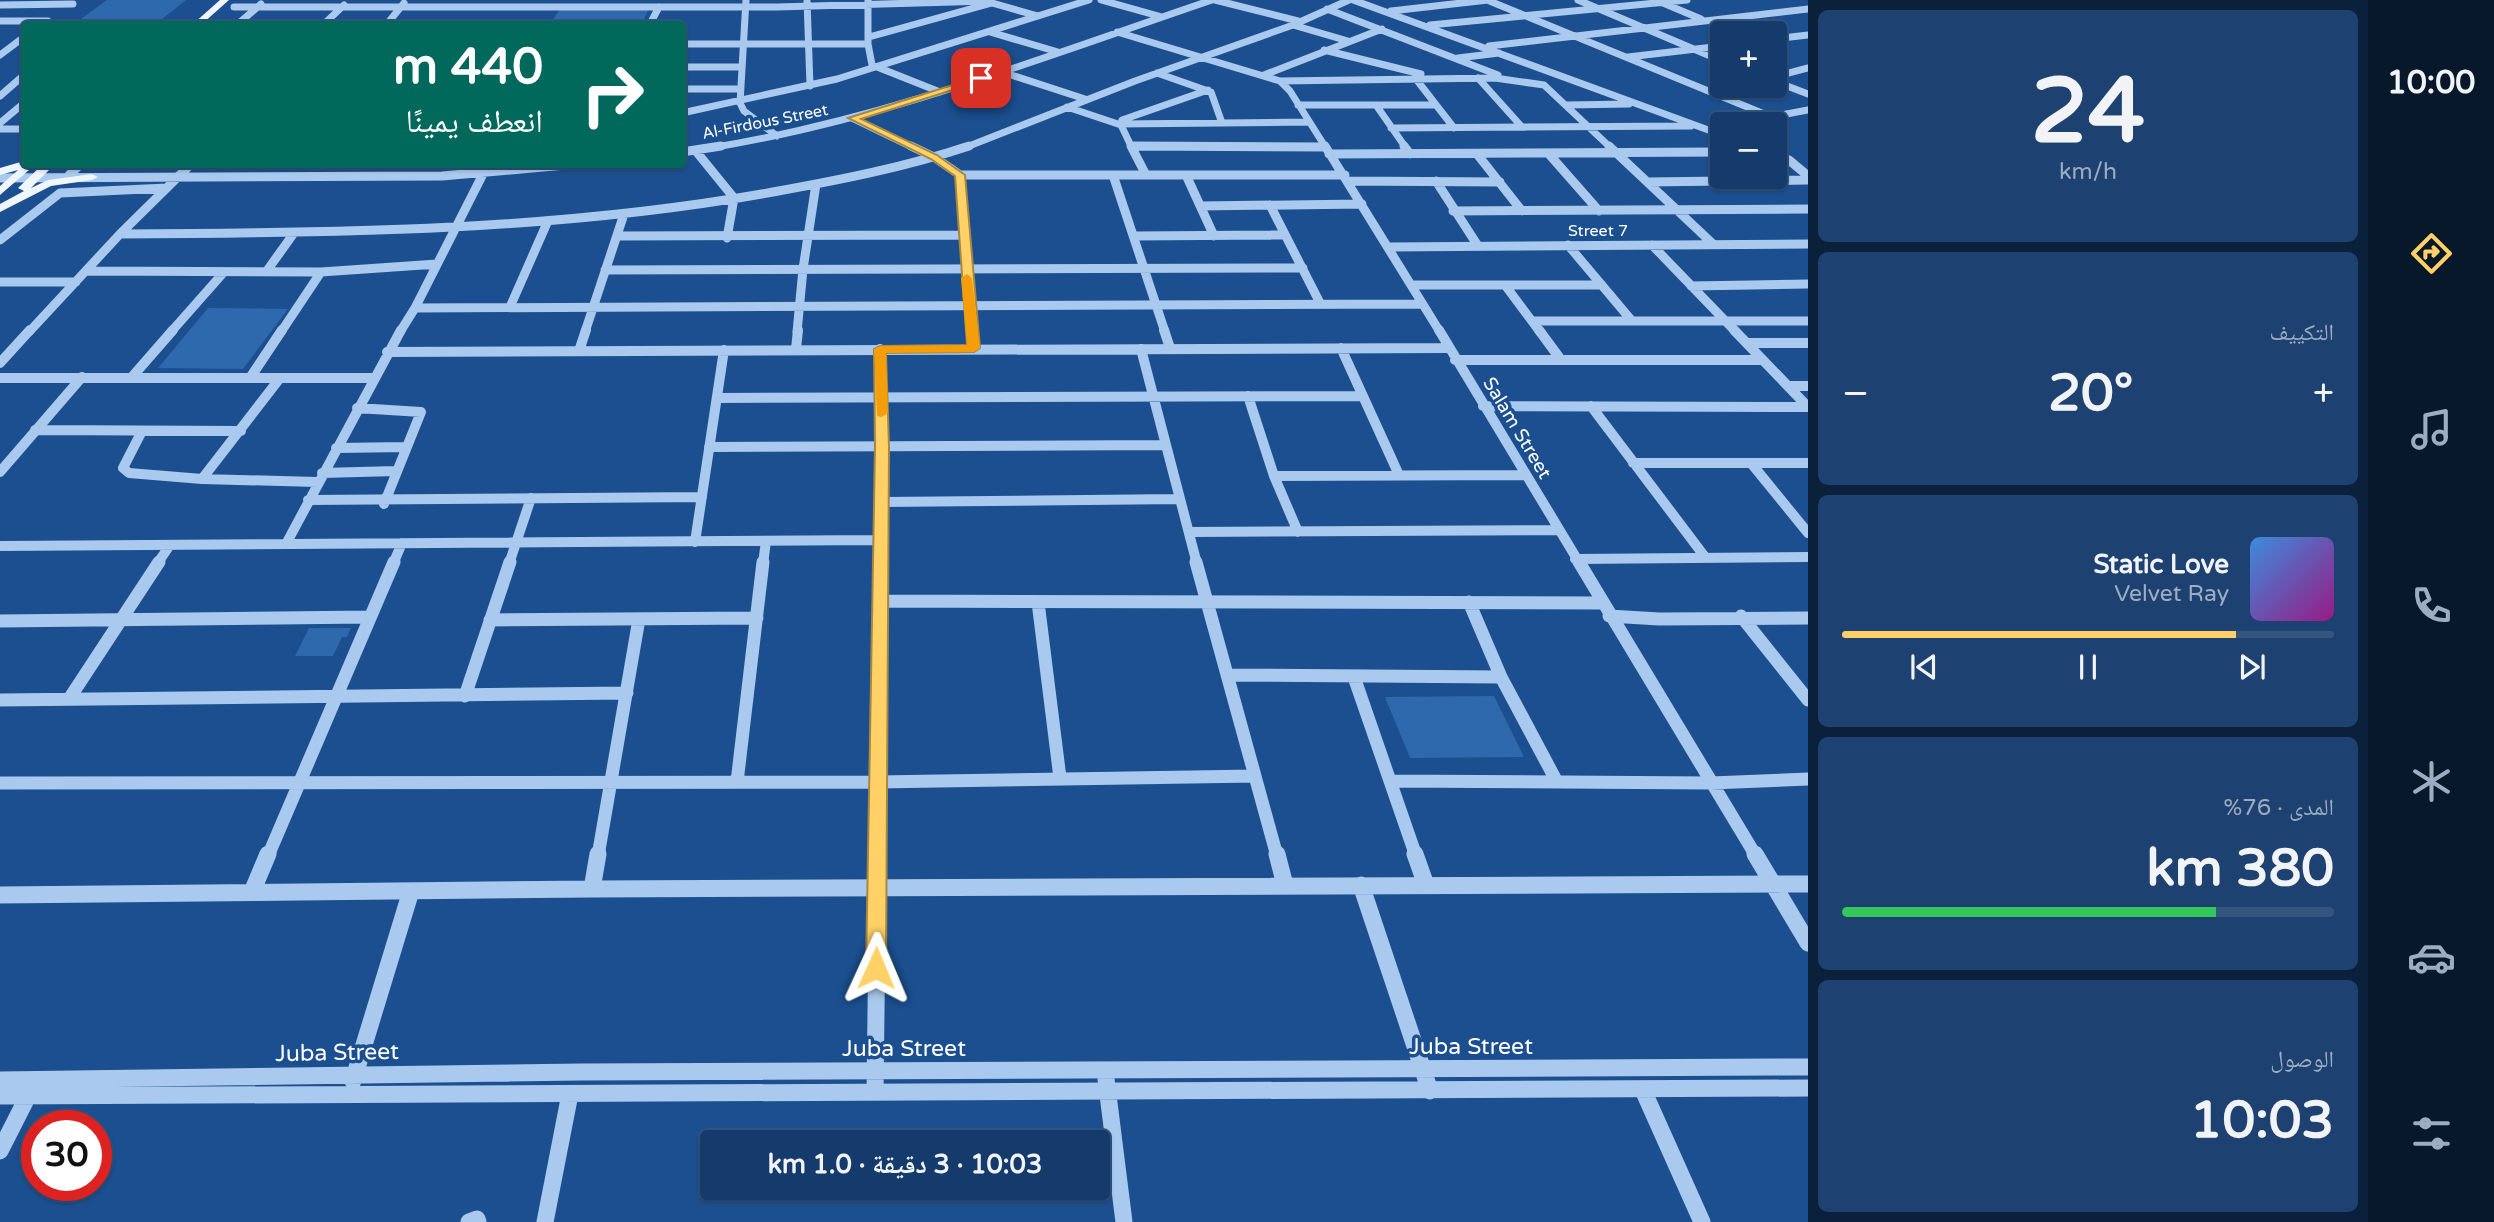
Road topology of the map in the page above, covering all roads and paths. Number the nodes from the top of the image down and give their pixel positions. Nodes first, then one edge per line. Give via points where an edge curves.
1 (225, 0) edge
2 (266, 0) edge
3 (349, 0) edge
4 (1000, 0) edge
5 (1089, 0) edge
6 (1101, 0) edge
7 (1213, 0) edge
8 (1351, 0) edge
9 (1488, 0) edge
10 (1578, 0) edge
11 (1687, 0) edge
12 (990, 1) edge
13 (1659, 1) edge
14 (76, 2) edge
15 (237, 3) edge
16 (403, 3) edge
17 (515, 3) edge
18 (625, 3) edge
19 (746, 3) edge
20 (807, 3) edge
21 (869, 3) edge
22 (0, 5) edge
23 (342, 6) junction
24 (551, 6) junction
25 (659, 6) junction
26 (258, 7) junction
27 (1327, 9) junction
28 (1599, 9) junction
29 (1808, 9) edge
30 (1387, 12) junction
31 (1038, 16) junction
32 (1525, 16) junction
33 (1162, 17) junction
34 (1705, 20) junction
35 (0, 21) edge
36 (49, 21) edge
37 (200, 21) edge
38 (216, 21) edge
39 (242, 21) edge
40 (327, 21) edge
41 (389, 21) edge
42 (540, 21) edge
43 (652, 21) edge
44 (21, 22) edge
45 (1296, 23) junction
46 (1426, 25) junction
47 (1643, 27) junction
48 (1382, 29) junction
49 (990, 32) junction
50 (1116, 32) junction
51 (1808, 35) edge
52 (1572, 36) junction
53 (1787, 37) edge
54 (21, 39) edge
55 (0, 40) edge
56 (21, 40) edge
57 (869, 41) junction
58 (1349, 41) junction
59 (686, 44) edge
60 (743, 45) junction
61 (808, 45) junction
62 (1485, 47) junction
63 (1710, 48) edge
64 (1324, 50) junction
65 (1693, 50) junction
66 (1059, 52) junction
67 (1501, 53) junction
68 (0, 55) edge
69 (1710, 56) edge
70 (1202, 57) junction
71 (1624, 57) junction
72 (1458, 58) junction
73 (686, 67) edge
74 (740, 67) junction
75 (875, 68) junction
76 (1808, 68) edge
77 (1002, 72) junction
78 (1157, 73) junction
79 (1264, 75) junction
80 (1787, 75) edge
81 (21, 78) edge
82 (1478, 78) junction
83 (1416, 79) junction
84 (1438, 79) junction
85 (1508, 79) junction
86 (1280, 81) junction
87 (1787, 85) edge
88 (810, 86) junction
89 (686, 89) edge
90 (740, 89) junction
91 (1208, 90) junction
92 (940, 92) junction
93 (1808, 94) edge
94 (0, 96) edge
95 (21, 97) edge
96 (1085, 99) junction
97 (740, 103) junction
98 (1567, 104) junction
99 (1640, 104) junction
100 (1298, 105) junction
101 (1376, 105) junction
102 (1436, 105) junction
103 (21, 106) edge
104 (1067, 107) junction
105 (1808, 110) edge
106 (1759, 112) edge
107 (686, 113) edge
108 (1787, 115) edge
109 (852, 118) junction
110 (1222, 122) junction
111 (1309, 122) junction
112 (0, 123) edge
113 (1118, 123) junction
114 (1522, 127) junction
115 (1590, 127) junction
116 (1702, 127) junction
117 (1710, 127) edge
118 (1391, 128) junction
119 (1454, 128) junction
120 (21, 129) edge
121 (0, 130) edge
122 (1710, 130) edge
123 (777, 135) junction
124 (1131, 146) junction
125 (695, 150) junction
126 (686, 151) edge
127 (1327, 151) junction
128 (1710, 152) edge
129 (1548, 153) junction
130 (1618, 153) junction
131 (1410, 154) junction
132 (1476, 154) junction
133 (934, 157) junction
134 (1789, 160) joint
135 (21, 165) edge
136 (1808, 167) edge
137 (26, 168) edge
138 (47, 168) edge
139 (55, 168) edge
140 (77, 168) edge
141 (187, 168) edge
142 (350, 168) edge
143 (539, 168) edge
144 (0, 172) edge
145 (483, 174) junction
146 (69, 175) junction
147 (960, 175) junction
148 (1113, 175) junction
149 (1146, 175) junction
150 (1186, 175) junction
151 (92, 177) junction
152 (178, 177) junction
153 (344, 177) junction
154 (0, 178) edge
155 (15, 178) junction
156 (35, 178) junction
157 (1347, 178) junction
158 (1808, 178) edge
159 (1436, 181) junction
160 (1500, 182) junction
161 (1648, 182) junction
162 (816, 184) junction
163 (167, 188) junction
164 (0, 192) edge
165 (734, 198) junction
166 (1362, 204) junction
167 (1201, 205) junction
168 (1270, 205) junction
169 (0, 209) edge
170 (1808, 209) edge
171 (1453, 211) junction
172 (1522, 211) junction
173 (1598, 211) junction
174 (1680, 211) junction
175 (624, 214) junction
176 (547, 223) junction
177 (456, 228) junction
178 (294, 233) junction
179 (120, 234) junction
180 (1285, 234) junction
181 (964, 235) junction
182 (617, 236) junction
183 (1134, 236) junction
184 (1214, 236) junction
185 (807, 237) junction
186 (727, 238) junction
187 (0, 240) edge
188 (1713, 244) junction
189 (1808, 244) edge
190 (1568, 245) junction
191 (1653, 245) junction
192 (1478, 246) junction
193 (1389, 247) junction
194 (437, 264) junction
195 (966, 268) junction
196 (1144, 268) junction
197 (1303, 268) junction
198 (803, 269) junction
199 (605, 270) junction
200 (86, 271) junction
201 (224, 272) junction
202 (266, 272) junction
203 (321, 272) junction
204 (0, 282) edge
205 (76, 282) junction
206 (1808, 284) edge
207 (1412, 285) junction
208 (1504, 285) junction
209 (1602, 285) junction
210 (1691, 286) junction
211 (1320, 303) junction
212 (1422, 303) junction
213 (968, 304) junction
214 (1157, 304) junction
215 (510, 307) junction
216 (799, 307) junction
217 (592, 308) junction
218 (415, 309) junction
219 (1533, 321) junction
220 (1632, 321) junction
221 (1726, 321) junction
222 (1808, 321) edge
223 (1747, 343) junction
224 (1808, 343) edge
225 (974, 348) junction
226 (1170, 348) junction
227 (1341, 348) junction
228 (1447, 348) junction
229 (796, 349) junction
230 (880, 349) junction
231 (1141, 349) junction
232 (724, 350) junction
233 (579, 351) junction
234 (387, 352) junction
235 (1455, 360) junction
236 (1561, 360) junction
237 (1763, 360) junction
238 (0, 363) edge
239 (82, 377) junction
240 (132, 377) junction
241 (0, 378) edge
242 (250, 378) junction
243 (280, 378) junction
244 (373, 379) junction
245 (1788, 386) junction
246 (1808, 386) edge
247 (1152, 396) junction
248 (1248, 396) junction
249 (1362, 396) junction
250 (881, 397) junction
251 (717, 398) junction
252 (1483, 406) junction
253 (1591, 406) junction
254 (1808, 407) edge
255 (357, 408) junction
256 (36, 430) junction
257 (142, 431) junction
258 (241, 431) junction
259 (1164, 444) junction
260 (406, 447) junction
261 (709, 447) junction
262 (882, 447) junction
263 (336, 448) junction
264 (1633, 463) junction
265 (1751, 463) junction
266 (1808, 463) edge
267 (397, 471) junction
268 (0, 472) edge
269 (1399, 475) junction
270 (1524, 475) junction
271 (1274, 476) junction
272 (320, 478) junction
273 (202, 479) junction
274 (702, 497) junction
275 (531, 498) junction
276 (1180, 499) junction
277 (308, 500) junction
278 (385, 502) junction
279 (881, 502) junction
280 (1558, 530) junction
281 (1190, 532) junction
282 (1298, 532) junction
283 (1808, 533) edge
284 (880, 540) junction
285 (765, 541) junction
286 (695, 542) junction
287 (402, 543) junction
288 (516, 543) junction
289 (286, 544) junction
290 (170, 545) junction
291 (0, 546) edge
292 (1705, 557) junction
293 (1808, 557) edge
294 (1575, 559) junction
295 (880, 601) junction
296 (1209, 601) junction
297 (1469, 601) junction
298 (1038, 602) junction
299 (1602, 603) junction
300 (1609, 616) junction
301 (1741, 616) junction
302 (369, 617) junction
303 (757, 618) junction
304 (1808, 618) edge
305 (639, 619) junction
306 (121, 620) junction
307 (490, 620) junction
308 (0, 621) edge
309 (1228, 675) junction
310 (1354, 677) junction
311 (1501, 677) junction
312 (627, 693) junction
313 (337, 696) junction
314 (465, 696) junction
315 (69, 699) junction
316 (0, 700) edge
317 (1808, 700) edge
318 (1255, 776) junction
319 (1060, 778) junction
320 (1808, 779) edge
321 (612, 781) junction
322 (1390, 781) junction
323 (737, 782) junction
324 (877, 782) junction
325 (1557, 782) junction
326 (0, 783) edge
327 (299, 783) junction
328 (1711, 783) junction
329 (1808, 884) edge
330 (1286, 885) junction
331 (1361, 885) junction
332 (1426, 885) junction
333 (1772, 885) junction
334 (592, 889) junction
335 (877, 889) junction
336 (252, 891) junction
337 (411, 891) junction
338 (0, 895) edge
339 (1808, 943) edge
340 (1808, 1067) edge
341 (1424, 1069) junction
342 (1565, 1069) junction
343 (1105, 1071) junction
344 (639, 1072) junction
345 (874, 1072) junction
346 (354, 1076) junction
347 (0, 1080) edge
348 (36, 1080) junction
349 (1808, 1088) edge
350 (1574, 1090) junction
351 (1643, 1090) junction
352 (1430, 1091) junction
353 (875, 1092) junction
354 (1108, 1092) junction
355 (636, 1093) junction
356 (570, 1094) junction
357 (348, 1095) junction
358 (0, 1096) edge
359 (28, 1096) junction
360 (0, 1151) edge
361 (468, 1222) edge
362 (478, 1222) edge
363 (545, 1222) edge
364 (1124, 1222) edge
365 (1702, 1222) edge

1 - 37 main road
2 - 26 street
3 - 23 street
4 - 12 street
5 - 31 street
6 - 33 street
7 - 33 street, Al-Firdous Street
7 - 45 street
8 - 27 street
8 - 30 street
9 - 30 street
9 - 32 street
10 - 28 street
11 - 13 street
12 - 21 street
12 - 31 street
12 - 57 street
13 - 28 street
13 - 34 street
14 - 22 street
14 - 36 street
15 - 26 street
15 - 38 main road
16 - 17 street
16 - 23 street
16 - 41 street
17 - 24 street
18 - 24 street
18 - 25 street
19 - 20 street
19 - 25 street
19 - 60 street
20 - 21 street
20 - 61 street
21 - 57 street
23 - 26 street
23 - 40 street
24 - 42 street
25 - 43 street
26 - 39 street
27 - 45 street
27 - 48 street
28 - 32 street
28 - 47 street
29 - 34 street
30 - 46 street
31 - 49 street
32 - 46 street
32 - 52 street
33 - 50 street, Al-Firdous Street
34 - 47 street
35 - 44 street
45 - 58 street
45 - 70 street
46 - 62 street
47 - 52 street
47 - 65 street
48 - 58 street
48 - 72 street
49 - 66 street
49 - 75 street
50 - 66 street, Al-Firdous Street
50 - 70 street
51 - 53 street
52 - 62 street
52 - 71 street
54 - 55 street
56 - 68 street
57 - 61 street
57 - 75 street
58 - 64 street
59 - 60 street
60 - 61 street
60 - 74 street
61 - 88 street
62 - 67 street
63 - 65 street
64 - 79 street
64 - 84 street
65 - 69 street
65 - 71 street
66 - 77 street, Al-Firdous Street
67 - 72 street
67 - 99 street
70 - 78 street
70 - 79 street
71 - 106 street
72 - 85 street
73 - 74 street
74 - 90 street
75 - 88 street
75 - 92 street
76 - 80 street
77 - 92 street, Al-Firdous Street
77 - 96 street
78 - 91 street
78 - 96 street
79 - 86 street
81 - 94 street
82 - 84 street
82 - 85 street
82 - 114 street
83 - 84 street
83 - 86 street
83 - 102 street
85 - 98 street via 1544,85
86 - 100 street, Salam Street
87 - 93 street
88 - 97 street
89 - 90 street
90 - 97 street
91 - 110 street
91 - 113 street
92 - 109 street, Al-Firdous Street
94 - 95 street
96 - 104 street
97 - 107 street
97 - 123 street
98 - 99 street
98 - 115 street
99 - 116 street
100 - 101 street
100 - 111 street, Salam Street
101 - 102 street
101 - 118 street
102 - 119 street
103 - 112 street
104 - 113 street
104 - 133 street
105 - 108 street
109 - 123 street, Al-Firdous Street
109 - 133 street
110 - 111 street
110 - 113 street
111 - 127 street, Salam Street
113 - 124 street
114 - 115 street
114 - 119 street
115 - 116 street
115 - 130 street
116 - 117 street
116 - 122 street
118 - 119 street
118 - 131 street
120 - 121 street
123 - 125 street, Al-Firdous Street
124 - 127 street
124 - 149 street
125 - 126 street, Al-Firdous Street
125 - 165 street
127 - 131 street
127 - 157 street, Salam Street
128 - 130 street
129 - 130 street
129 - 132 street
129 - 173 street
130 - 161 street
131 - 132 street
132 - 160 street
133 - 147 street
133 - 162 street
134 - 136 street
134 - 158 street
135 - 144 main road
137 - 155 main road
138 - 156 main road
139 - 146 main road
140 - 146 street
141 - 152 street
142 - 153 street
143 - 145 street
145 - 153 street
145 - 177 street
146 - 151 main road
147 - 148 street
147 - 181 street
148 - 149 street
148 - 183 street
149 - 150 street
150 - 157 street
150 - 167 street
151 - 152 street
151 - 156 street
151 - 169 main road via 48,183
152 - 153 street
152 - 163 street
154 - 155 street
155 - 156 street
155 - 164 main road
156 - 169 main road
157 - 159 street
157 - 166 street, Salam Street
158 - 161 street
159 - 160 street
159 - 171 street
160 - 172 street
161 - 174 street
162 - 165 street
162 - 185 street
163 - 179 street
163 - 187 street via 60,192
165 - 175 street
165 - 186 street
166 - 168 street
166 - 193 street, Salam Street
167 - 168 street
167 - 184 street
168 - 180 street
170 - 174 street
171 - 172 street
171 - 192 street
172 - 173 street
173 - 174 street
174 - 188 street
175 - 176 street
175 - 182 street
176 - 177 street
176 - 215 street
177 - 178 street
177 - 194 street
178 - 179 street
178 - 202 street
179 - 200 street
180 - 184 street
180 - 197 street
181 - 185 street
181 - 195 street
182 - 186 street
182 - 199 street
183 - 184 street
183 - 196 street
185 - 186 street
185 - 198 street
188 - 189 street, Street 7
188 - 191 street, Street 7
190 - 191 street, Street 7
190 - 192 street, Street 7
190 - 209 street
191 - 210 street
192 - 193 street, Street 7
193 - 207 street, Salam Street
194 - 203 street
194 - 218 street
195 - 196 street
195 - 198 street
195 - 213 street
196 - 197 street
196 - 214 street
197 - 211 street
198 - 199 street
198 - 216 street
199 - 217 street
200 - 201 street
200 - 205 street
201 - 202 street
201 - 240 street
202 - 203 street
203 - 242 street
204 - 205 street
205 - 238 street
206 - 210 street
207 - 208 street
207 - 212 street, Salam Street
208 - 209 street
208 - 219 street
209 - 220 street
210 - 221 street
211 - 212 street
211 - 214 street
212 - 228 street, Salam Street
213 - 214 street
213 - 216 street
213 - 225 street
214 - 226 street
215 - 217 street
215 - 218 street
216 - 217 street
216 - 229 street
217 - 233 street
218 - 234 street
219 - 220 street
219 - 236 street
220 - 221 street
221 - 222 street
221 - 223 street
223 - 224 street
223 - 237 street
225 - 230 street
225 - 231 street
226 - 227 street
226 - 231 street
227 - 228 street
227 - 249 street
228 - 235 street, Salam Street
229 - 230 street
229 - 232 street
230 - 250 street
231 - 247 street
232 - 233 street
232 - 251 street
233 - 234 street
234 - 244 street
235 - 236 street
235 - 252 street, Salam Street
236 - 237 street
237 - 245 street
239 - 240 street
239 - 241 street
239 - 256 street
240 - 242 street
242 - 243 street
243 - 244 street
243 - 258 street
244 - 255 street
245 - 246 street
245 - 254 street
247 - 248 street
247 - 250 street
247 - 259 street
248 - 249 street
248 - 271 street
249 - 269 street
250 - 251 street
250 - 262 street
251 - 261 street
252 - 253 street
252 - 270 street, Salam Street
253 - 254 street
253 - 264 street
255 - 260 street via 420,410
255 - 263 street
256 - 257 street
256 - 268 street
257 - 258 street
257 - 273 street via 125,471
258 - 273 street
259 - 262 street
259 - 276 street
260 - 263 street
260 - 267 street
261 - 262 street
261 - 274 street
262 - 279 street
263 - 272 street
264 - 265 street
264 - 292 street
265 - 266 street
265 - 283 street
267 - 272 street
267 - 278 street
269 - 270 street
269 - 271 street
270 - 280 street, Salam Street
271 - 282 street
272 - 273 street
272 - 277 street
274 - 275 street
274 - 286 street
275 - 278 street
275 - 288 street
276 - 279 street
276 - 281 street
277 - 278 street
277 - 289 street
279 - 284 street
280 - 282 street
280 - 294 street, Salam Street
281 - 282 street
281 - 296 street
284 - 285 street
284 - 295 street
285 - 286 street
285 - 303 street
286 - 288 street
287 - 288 street
287 - 289 street
287 - 302 street
288 - 307 street
289 - 290 street
290 - 291 street
290 - 306 street
292 - 293 street
292 - 294 street
294 - 299 street, Salam Street
295 - 298 street
295 - 324 street
296 - 297 street
296 - 298 street
296 - 309 street
297 - 299 street
297 - 311 street
298 - 319 street
299 - 300 street, Salam Street
300 - 301 street via 1645,620
300 - 328 street, Salam Street
301 - 304 street
301 - 317 street
302 - 306 street
302 - 313 street
303 - 305 street
303 - 323 street
305 - 307 street
305 - 312 street
306 - 308 street
306 - 315 street
307 - 314 street
309 - 310 street
309 - 318 street
310 - 311 street
310 - 322 street
311 - 325 street
312 - 314 street
312 - 321 street
313 - 314 street
313 - 315 street
313 - 327 street
315 - 316 street
318 - 319 street
318 - 330 street
319 - 324 street
320 - 328 street
321 - 323 street
321 - 327 street
321 - 334 street
322 - 325 street
322 - 332 street
323 - 324 street
324 - 335 street
325 - 328 street
326 - 327 street
327 - 336 street
328 - 333 street, Salam Street
329 - 333 street
330 - 331 street
330 - 335 street
331 - 332 street
331 - 341 street
332 - 333 street
333 - 339 street, Salam Street
334 - 335 street
334 - 337 street
335 - 345 street
336 - 337 street
336 - 338 street
337 - 346 street
340 - 342 street, Juba Street
341 - 342 street, Juba Street
341 - 343 street, Juba Street
341 - 352 street
342 - 350 street
343 - 345 street, Juba Street
343 - 354 street
344 - 345 street, Juba Street
344 - 346 street, Juba Street
344 - 355 street
345 - 353 street
346 - 348 street, Juba Street
346 - 357 street
347 - 348 street, Juba Street
348 - 359 street
349 - 351 street, Juba Street
350 - 351 street, Juba Street
350 - 352 street, Juba Street
351 - 365 street
352 - 354 street, Juba Street
353 - 354 street, Juba Street
353 - 355 street, Juba Street
354 - 364 street
355 - 356 street, Juba Street
356 - 357 street, Juba Street
356 - 363 street
357 - 359 street, Juba Street
358 - 359 street, Juba Street
359 - 360 street
361 - 362 street

